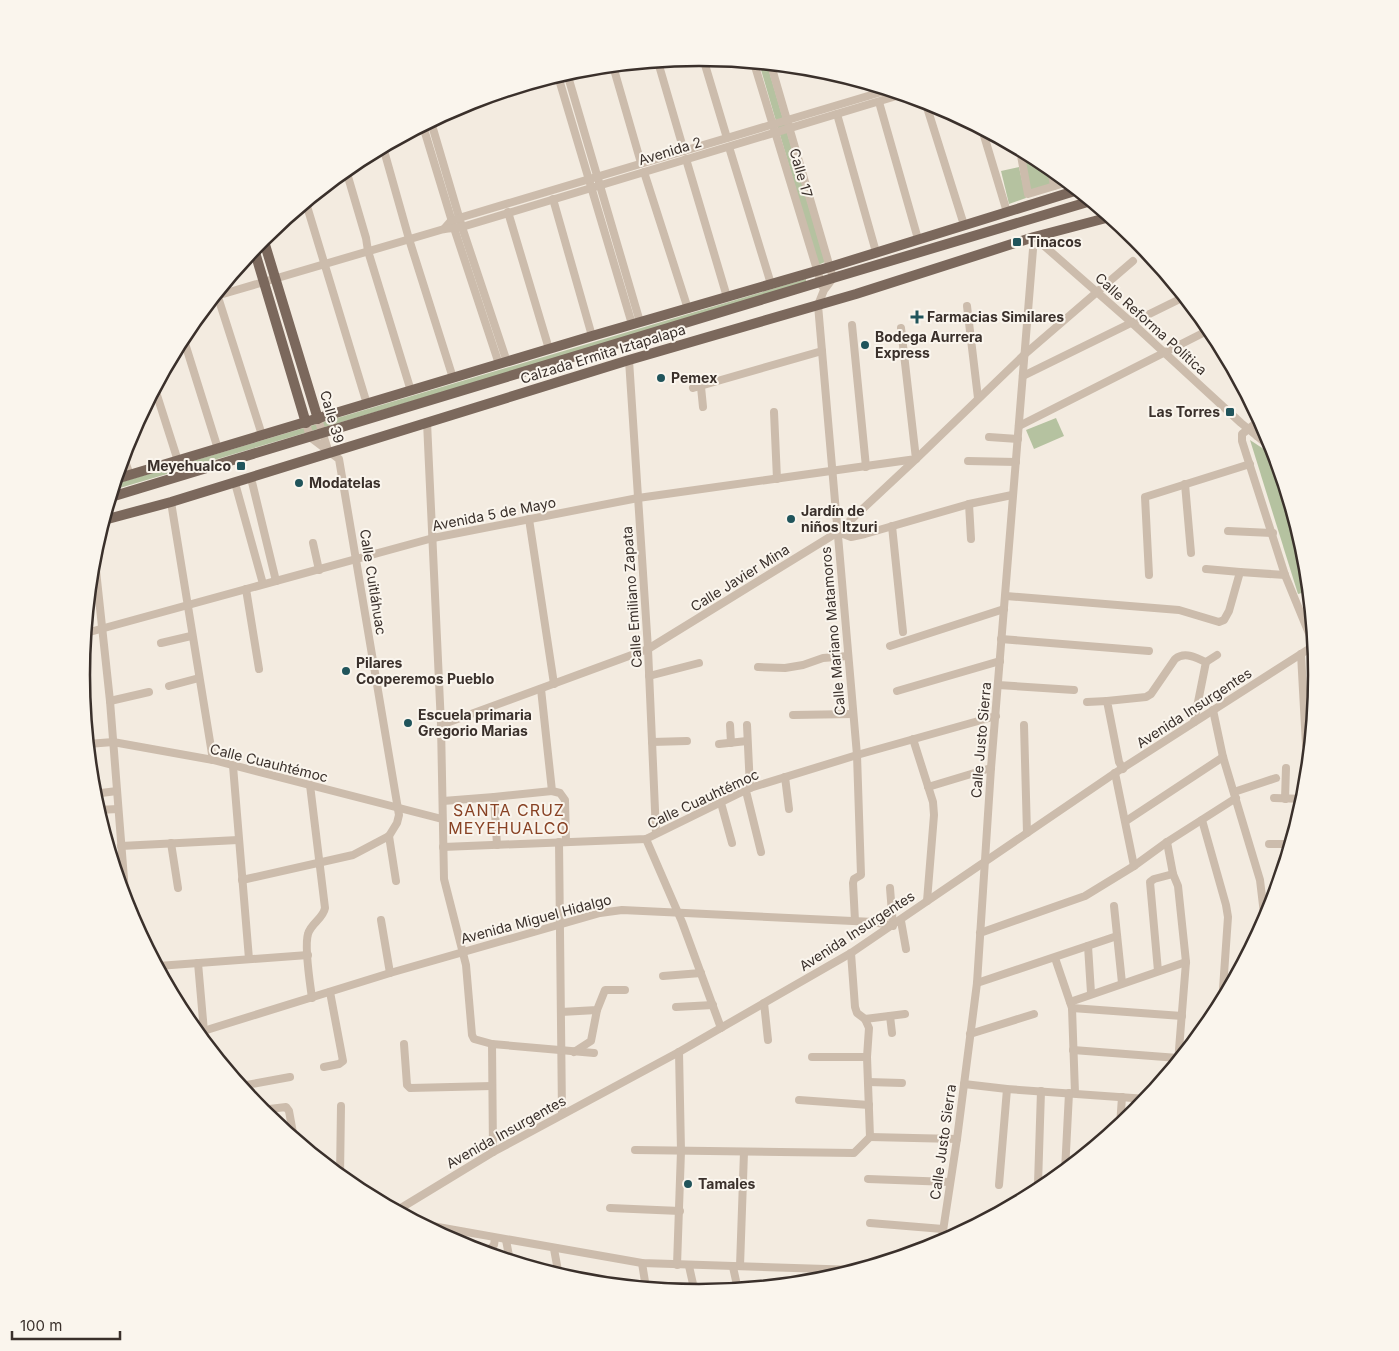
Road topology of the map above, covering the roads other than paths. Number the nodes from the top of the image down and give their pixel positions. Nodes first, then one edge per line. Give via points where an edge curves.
1 (705, 66) edge
2 (660, 68) edge
3 (756, 69) edge
4 (773, 71) edge
5 (615, 72) edge
6 (569, 81) edge
7 (560, 83) edge
8 (877, 93) edge
9 (891, 98) edge
10 (879, 102) junction
11 (928, 111) edge
12 (837, 114) junction
13 (787, 120) junction
14 (773, 124) junction
15 (433, 128) edge
16 (790, 129) junction
17 (425, 132) edge
18 (776, 133) junction
19 (985, 137) edge
20 (727, 138) junction
21 (729, 146) junction
22 (684, 151) junction
23 (385, 154) edge
24 (686, 159) junction
25 (1022, 159) edge
26 (641, 163) junction
27 (644, 172) junction
28 (598, 176) junction
29 (348, 178) edge
30 (589, 179) junction
31 (1053, 180) edge
32 (1059, 184) edge
33 (600, 185) junction
34 (1054, 186) junction
35 (591, 188) junction
36 (1070, 192) edge
37 (553, 199) junction
38 (1084, 203) edge
39 (308, 209) edge
40 (508, 212) junction
41 (1007, 212) junction
42 (1103, 219) edge
43 (457, 223) junction
44 (964, 225) junction
45 (1034, 237) junction
46 (409, 238) junction
47 (918, 239) junction
48 (267, 247) edge
49 (368, 251) junction
50 (876, 252) junction
51 (257, 258) edge
52 (1133, 261) dead end
53 (323, 264) junction
54 (816, 271) junction
55 (831, 272) junction
56 (275, 278) junction
57 (264, 281) junction
58 (771, 284) junction
59 (822, 286) junction
60 (227, 292) edge
61 (1096, 292) junction
62 (727, 297) junction
63 (1179, 300) edge
64 (218, 302) edge
65 (818, 305) junction
66 (967, 306) dead end
67 (688, 308) junction
68 (1131, 322) junction
69 (636, 323) junction
70 (852, 326) dead end
71 (901, 328) dead end
72 (1203, 333) edge
73 (592, 336) junction
74 (186, 348) edge
75 (549, 349) junction
76 (822, 351) junction
77 (1165, 353) junction
78 (1025, 354) junction
79 (628, 360) junction
80 (503, 363) junction
81 (1023, 376) junction
82 (453, 378) junction
83 (412, 390) junction
84 (158, 397) edge
85 (978, 398) junction
86 (367, 404) junction
87 (703, 407) dead end
88 (774, 412) dead end
89 (318, 419) junction
90 (427, 422) junction
91 (306, 423) junction
92 (1254, 425) edge
93 (1019, 426) junction
94 (1249, 430) junction
95 (323, 433) junction
96 (262, 435) junction
97 (1257, 436) joint
98 (310, 437) junction
99 (990, 437) dead end
100 (1018, 439) junction
101 (1261, 439) edge
102 (218, 449) junction
103 (329, 453) junction
104 (916, 459) junction
105 (178, 461) junction
106 (968, 461) dead end
107 (1016, 462) junction
108 (1250, 464) junction
109 (866, 467) junction
110 (127, 468) edge
111 (833, 471) junction
112 (130, 475) junction
113 (124, 477) edge
114 (251, 478) junction
115 (777, 478) junction
116 (234, 483) junction
117 (1185, 484) junction
118 (1012, 495) junction
119 (118, 496) edge
120 (638, 498) junction
121 (171, 502) junction
122 (968, 504) junction
123 (111, 518) edge
124 (529, 519) junction
125 (892, 526) junction
126 (1228, 531) dead end
127 (838, 532) junction
128 (1273, 533) junction
129 (433, 538) junction
130 (971, 539) dead end
131 (313, 543) dead end
132 (1191, 553) dead end
133 (356, 559) junction
134 (1206, 569) dead end
135 (319, 570) junction
136 (1240, 572) junction
137 (1149, 575) dead end
138 (1285, 575) junction
139 (276, 581) junction
140 (98, 582) edge
141 (263, 584) junction
142 (246, 589) junction
143 (1006, 596) junction
144 (187, 605) junction
145 (1004, 609) junction
146 (1306, 627) edge
147 (103, 628) junction
148 (92, 631) edge
149 (903, 632) dead end
150 (191, 636) junction
151 (1002, 639) junction
152 (161, 643) dead end
153 (890, 646) dead end
154 (648, 649) junction
155 (1308, 650) edge
156 (1149, 651) dead end
157 (1301, 654) junction
158 (1217, 655) dead end
159 (848, 656) junction
160 (1000, 661) junction
161 (1206, 662) junction
162 (699, 663) dead end
163 (758, 667) dead end
164 (259, 670) dead end
165 (649, 676) junction
166 (199, 678) junction
167 (554, 684) junction
168 (998, 684) junction
169 (169, 686) dead end
170 (541, 690) junction
171 (1074, 690) dead end
172 (897, 691) dead end
173 (149, 692) dead end
174 (1305, 695) junction
175 (1308, 695) edge
176 (110, 701) junction
177 (1107, 701) junction
178 (1087, 702) dead end
179 (1213, 710) junction
180 (852, 714) junction
181 (794, 715) dead end
182 (996, 716) junction
183 (1194, 722) junction
184 (1024, 724) dead end
185 (441, 725) junction
186 (730, 725) dead end
187 (747, 725) dead end
188 (1306, 732) edge
189 (913, 739) junction
190 (687, 741) dead end
191 (747, 741) junction
192 (113, 742) junction
193 (652, 742) junction
194 (732, 743) junction
195 (94, 744) edge
196 (719, 744) dead end
197 (857, 754) junction
198 (1223, 757) junction
199 (213, 760) junction
200 (233, 766) junction
201 (991, 768) junction
202 (1123, 768) junction
203 (1286, 768) dead end
204 (1116, 774) junction
205 (785, 777) junction
206 (1276, 778) dead end
207 (310, 785) junction
208 (928, 787) junction
209 (748, 790) junction
210 (552, 791) junction
211 (117, 792) junction
212 (102, 793) edge
213 (1235, 795) junction
214 (494, 797) junction
215 (1274, 798) dead end
216 (1285, 799) junction
217 (1296, 799) edge
218 (443, 801) junction
219 (721, 803) junction
220 (118, 809) junction
221 (397, 809) junction
222 (789, 809) dead end
223 (106, 810) edge
224 (442, 820) junction
225 (1202, 820) junction
226 (1126, 821) junction
227 (1027, 833) junction
228 (656, 834) junction
229 (389, 836) junction
230 (646, 839) junction
231 (238, 840) junction
232 (562, 842) junction
233 (1167, 842) junction
234 (171, 843) junction
235 (732, 843) dead end
236 (1269, 844) dead end
237 (1285, 844) edge
238 (497, 845) junction
239 (121, 846) junction
240 (443, 847) junction
241 (762, 852) dead end
242 (120, 860) edge
243 (984, 862) junction
244 (319, 864) junction
245 (1134, 866) junction
246 (1173, 874) junction
247 (242, 880) junction
248 (396, 881) dead end
249 (178, 888) dead end
250 (890, 888) dead end
251 (927, 901) junction
252 (1114, 906) dead end
253 (1263, 906) edge
254 (678, 913) junction
255 (381, 920) dead end
256 (855, 921) junction
257 (901, 921) junction
258 (561, 924) junction
259 (893, 926) junction
260 (980, 933) junction
261 (1117, 936) junction
262 (1088, 946) junction
263 (906, 949) dead end
264 (464, 952) junction
265 (851, 953) junction
266 (308, 955) junction
267 (1055, 958) junction
268 (249, 959) junction
269 (1186, 962) junction
270 (198, 963) junction
271 (164, 966) edge
272 (1158, 971) junction
273 (390, 973) junction
274 (701, 973) junction
275 (663, 976) dead end
276 (977, 983) junction
277 (1122, 983) junction
278 (1223, 986) edge
279 (625, 990) dead end
280 (330, 992) junction
281 (1091, 993) junction
282 (312, 998) junction
283 (764, 1003) junction
284 (713, 1005) junction
285 (1071, 1005) junction
286 (676, 1007) dead end
287 (597, 1010) junction
288 (561, 1012) junction
289 (905, 1014) dead end
290 (1034, 1014) dead end
291 (890, 1016) junction
292 (1182, 1016) junction
293 (865, 1019) junction
294 (200, 1023) edge
295 (721, 1028) junction
296 (205, 1031) edge
297 (892, 1033) dead end
298 (970, 1034) junction
299 (768, 1040) dead end
300 (404, 1044) dead end
301 (492, 1044) junction
302 (560, 1049) junction
303 (1073, 1050) junction
304 (1179, 1051) edge
305 (574, 1052) junction
306 (679, 1052) junction
307 (594, 1053) dead end
308 (812, 1057) dead end
309 (867, 1057) junction
310 (1172, 1059) edge
311 (324, 1067) dead end
312 (290, 1077) dead end
313 (868, 1082) junction
314 (902, 1083) dead end
315 (964, 1084) junction
316 (248, 1085) edge
317 (492, 1086) junction
318 (1007, 1089) junction
319 (1041, 1090) junction
320 (1072, 1093) junction
321 (1122, 1097) junction
322 (1137, 1098) edge
323 (799, 1100) dead end
324 (869, 1105) junction
325 (341, 1106) dead end
326 (272, 1109) edge
327 (562, 1114) junction
328 (1121, 1115) edge
329 (292, 1129) edge
330 (870, 1137) junction
331 (957, 1140) junction
332 (635, 1150) dead end
333 (681, 1151) junction
334 (493, 1152) junction
335 (744, 1152) junction
336 (1066, 1162) edge
337 (340, 1167) edge
338 (868, 1179) dead end
339 (950, 1182) junction
340 (1038, 1182) edge
341 (999, 1185) dead end
342 (402, 1207) edge
343 (610, 1208) dead end
344 (680, 1211) junction
345 (870, 1223) dead end
346 (444, 1228) edge
347 (943, 1229) junction
348 (942, 1234) edge
349 (495, 1238) junction
350 (506, 1240) junction
351 (492, 1248) edge
352 (554, 1249) junction
353 (509, 1253) edge
354 (642, 1263) junction
355 (677, 1265) junction
356 (689, 1266) junction
357 (736, 1266) junction
358 (557, 1268) edge
359 (834, 1269) edge
360 (645, 1282) edge
361 (737, 1283) edge
362 (693, 1285) edge

1 - 20 street
2 - 22 street
3 - 14 street, Calle 17
4 - 13 street, Calle 17
5 - 26 street
6 - 28 street
7 - 30 street
8 - 13 street, Avenida 2
9 - 10 street, Avenida 2
10 - 12 street, Avenida 2
10 - 47 street
11 - 44 street
12 - 16 street, Avenida 2
12 - 50 street
13 - 14 street, Avenida 2
13 - 16 street, Calle 17
14 - 18 street, Calle 17
14 - 20 street, Avenida 2
15 - 43 street
16 - 18 street, Avenida 2
16 - 55 street, Calle 17
17 - 43 street
18 - 21 street, Avenida 2
18 - 54 street, Calle 17
19 - 41 street
20 - 22 street, Avenida 2
21 - 24 street, Avenida 2
21 - 58 street
22 - 26 street, Avenida 2
23 - 46 street
24 - 27 street, Avenida 2
24 - 62 street
25 - 34 street via 1028,194
26 - 28 street, Avenida 2
27 - 33 street, Avenida 2
27 - 67 street
28 - 30 street, Avenida 2
28 - 33 street
29 - 49 street
30 - 35 street
30 - 43 street, Avenida 2
31 - 34 street
32 - 34 street
33 - 35 street, Avenida 2
33 - 69 street
35 - 37 street, Avenida 2
35 - 69 street
36 - 41 main road, Calzada Ermita Iztapalapa
37 - 40 street, Avenida 2
37 - 73 street
38 - 55 main road, Calzada Ermita Iztapalapa
39 - 53 street
40 - 43 street, Avenida 2
40 - 75 street
41 - 44 main road, Calzada Ermita Iztapalapa
42 - 45 main road, Calzada Ermita Iztapalapa
43 - 46 street, Avenida 2
43 - 80 street
44 - 47 main road, Calzada Ermita Iztapalapa
45 - 61 street, Calle Reforma Política
45 - 65 main road, Calzada Ermita Iztapalapa
45 - 78 street, Calle Justo Sierra
46 - 49 street, Avenida 2
46 - 82 street
47 - 50 main road, Calzada Ermita Iztapalapa
48 - 56 main road, Calle 39
49 - 53 street, Avenida 2
49 - 83 street
50 - 55 main road, Calzada Ermita Iztapalapa
51 - 57 main road, Calle 39
52 - 61 street, Calle Javier Mina
53 - 56 street, Avenida 2
53 - 86 street
54 - 55 main road, Calzada Ermita Iztapalapa
54 - 58 main road, Calzada Ermita Iztapalapa
54 - 59 street, Calle 17
55 - 59 main road, Calzada Ermita Iztapalapa
56 - 57 street, Avenida 2
56 - 89 main road, Calle 39
57 - 60 street, Avenida 2
57 - 91 main road, Calle 39
58 - 62 main road, Calzada Ermita Iztapalapa
59 - 65 street
59 - 95 main road, Calzada Ermita Iztapalapa
61 - 68 street, Calle Reforma Política
61 - 78 street, Calle Javier Mina
62 - 67 main road, Calzada Ermita Iztapalapa
63 - 68 street
64 - 96 street
65 - 76 street, Calle Mariano Matamoros
65 - 79 main road, Calzada Ermita Iztapalapa
66 - 85 street
67 - 69 main road, Calzada Ermita Iztapalapa
68 - 77 street, Calle Reforma Política
68 - 81 street
69 - 73 main road, Calzada Ermita Iztapalapa
70 - 109 street
71 - 104 street
72 - 77 street
73 - 75 main road, Calzada Ermita Iztapalapa
74 - 102 street
75 - 80 main road, Calzada Ermita Iztapalapa
76 - 87 street via 697,388
76 - 111 street, Calle Mariano Matamoros
77 - 93 street
77 - 94 street, Calle Reforma Política
78 - 81 street, Calle Justo Sierra
78 - 85 street, Calle Javier Mina
79 - 90 main road, Calzada Ermita Iztapalapa
79 - 120 street, Calle Emiliano Zapata
80 - 82 main road, Calzada Ermita Iztapalapa
81 - 93 street, Calle Justo Sierra
82 - 83 main road, Calzada Ermita Iztapalapa
83 - 86 main road, Calzada Ermita Iztapalapa
84 - 105 street
85 - 104 street, Calle Javier Mina
86 - 89 main road, Calzada Ermita Iztapalapa
88 - 115 street
89 - 91 main road, Calzada Ermita Iztapalapa
89 - 95 street, Calle 39
90 - 103 main road, Calzada Ermita Iztapalapa
90 - 129 street
91 - 96 main road, Calzada Ermita Iztapalapa
91 - 98 street, Calle 39
92 - 94 street
93 - 100 street, Calle Justo Sierra
94 - 97 street, Calle Reforma Política
94 - 108 street via 1242,437
95 - 98 main road, Calzada Ermita Iztapalapa
95 - 103 street, Calle 39
96 - 102 main road, Calzada Ermita Iztapalapa
97 - 101 street, Calle Reforma Política
98 - 103 street, Calle 39
98 - 119 main road, Calzada Ermita Iztapalapa
99 - 100 street
100 - 107 street, Calle Justo Sierra
102 - 105 main road, Calzada Ermita Iztapalapa
103 - 114 main road, Calzada Ermita Iztapalapa
103 - 133 street, Calle Cuitláhuac via 339,459
104 - 109 street, Avenida 5 de Mayo
104 - 127 street, Calle Javier Mina
105 - 112 main road, Calzada Ermita Iztapalapa
106 - 107 street
107 - 118 street, Calle Justo Sierra
108 - 117 street
108 - 128 street
109 - 111 street, Avenida 5 de Mayo
110 - 112 street
111 - 115 street, Avenida 5 de Mayo
111 - 127 street, Calle Mariano Matamoros
112 - 113 main road, Calzada Ermita Iztapalapa
114 - 116 main road, Calzada Ermita Iztapalapa
114 - 139 street
115 - 120 street, Avenida 5 de Mayo
116 - 121 main road, Calzada Ermita Iztapalapa
116 - 141 street
117 - 132 street
117 - 137 street via 1145,497
118 - 122 street
118 - 143 street, Calle Justo Sierra
120 - 124 street, Avenida 5 de Mayo
120 - 154 street, Calle Emiliano Zapata
121 - 123 main road, Calzada Ermita Iztapalapa
121 - 144 street
122 - 125 street
122 - 130 street
124 - 129 street, Avenida 5 de Mayo
124 - 167 street
125 - 127 street via 851,537
125 - 149 street
126 - 128 street
127 - 154 street, Calle Javier Mina
127 - 159 street, Calle Mariano Matamoros
128 - 138 street
129 - 133 street, Avenida 5 de Mayo
129 - 185 street
131 - 135 street
133 - 135 street, Avenida 5 de Mayo
133 - 221 street, Calle Cuitláhuac
134 - 136 street
135 - 139 street, Avenida 5 de Mayo
136 - 138 street
136 - 143 street via 1229,611 1220,622 1179,610
138 - 146 street
139 - 141 street, Avenida 5 de Mayo
140 - 147 street
141 - 142 street, Avenida 5 de Mayo
142 - 144 street, Avenida 5 de Mayo
142 - 164 street
143 - 145 street, Calle Justo Sierra
144 - 147 street, Avenida 5 de Mayo
144 - 150 street
145 - 151 street, Calle Justo Sierra
145 - 153 street
147 - 148 street, Avenida 5 de Mayo
147 - 176 street
150 - 152 street
150 - 166 street
151 - 156 street
151 - 160 street, Calle Justo Sierra
154 - 165 street, Calle Emiliano Zapata
154 - 167 street, Calle Javier Mina
155 - 157 street, Avenida Insurgentes
157 - 174 street
157 - 179 street, Avenida Insurgentes
158 - 161 street
159 - 163 street via 823,658 785,668
159 - 180 street, Calle Mariano Matamoros
160 - 168 street, Calle Justo Sierra
160 - 172 street
161 - 177 street via 1180,655 1152,694
161 - 183 street
162 - 165 street
165 - 193 street, Calle Emiliano Zapata
166 - 169 street
166 - 199 street
167 - 170 street, Calle Javier Mina
168 - 171 street
168 - 182 street, Calle Justo Sierra
170 - 185 street, Calle Javier Mina
170 - 210 street
173 - 176 street
174 - 175 street
174 - 188 street
176 - 192 street
177 - 178 street
177 - 202 street
179 - 183 street, Avenida Insurgentes
179 - 198 street
180 - 181 street
180 - 197 street, Calle Mariano Matamoros
182 - 189 street, Calle Cuauhtémoc
182 - 201 street, Calle Justo Sierra
183 - 202 street, Avenida Insurgentes
184 - 227 street
185 - 218 street
186 - 194 street
187 - 191 street
189 - 197 street, Calle Cuauhtémoc
189 - 208 street
190 - 193 street
191 - 194 street
191 - 209 street
192 - 195 street, Calle Cuauhtémoc
192 - 199 street, Calle Cuauhtémoc
192 - 211 street
193 - 228 street, Calle Emiliano Zapata
194 - 196 street
197 - 205 street, Calle Cuauhtémoc
197 - 256 street, Calle Mariano Matamoros via 861,875 854,879
198 - 213 street
198 - 226 street
199 - 200 street, Calle Cuauhtémoc
200 - 207 street, Calle Cuauhtémoc
200 - 231 street
201 - 208 street
201 - 243 street, Calle Justo Sierra
202 - 204 street, Avenida Insurgentes
203 - 216 street
204 - 226 street
204 - 227 street, Avenida Insurgentes
205 - 209 street, Calle Cuauhtémoc
205 - 222 street
206 - 213 street
207 - 221 street, Calle Cuauhtémoc
207 - 244 street
208 - 251 street via 934,815
209 - 219 street, Calle Cuauhtémoc
209 - 241 street
210 - 214 street
210 - 232 street via 560,793 565,800
211 - 212 street
211 - 220 street
213 - 225 street
213 - 253 street via 1260,880
214 - 218 street
214 - 238 street
215 - 216 street
216 - 217 street
218 - 224 street
219 - 228 street, Calle Cuauhtémoc
219 - 235 street
220 - 223 street
220 - 239 street
221 - 224 street, Calle Cuauhtémoc
221 - 229 street via 397,823
224 - 240 street
225 - 233 street
225 - 278 street via 1228,917
226 - 245 street
227 - 243 street, Avenida Insurgentes
228 - 230 street, Calle Cuauhtémoc
229 - 244 street via 353,855
229 - 248 street
230 - 232 street, Calle Cuauhtémoc
230 - 254 street
231 - 234 street
231 - 247 street
232 - 238 street, Calle Cuauhtémoc
232 - 258 street
233 - 245 street
233 - 246 street
234 - 239 street
234 - 249 street
236 - 237 street
238 - 240 street, Calle Cuauhtémoc
239 - 242 street
240 - 264 street via 444,880
243 - 251 street, Avenida Insurgentes
243 - 260 street, Calle Justo Sierra
244 - 247 street
244 - 266 street via 325,908 307,935
245 - 260 street via 1085,896
246 - 269 street via 1178,886
246 - 272 street via 1150,882
247 - 268 street
250 - 259 street
251 - 257 street, Avenida Insurgentes
252 - 261 street
254 - 256 street, Avenida Miguel Hidalgo
254 - 258 street, Avenida Miguel Hidalgo via 622,910
254 - 274 street
255 - 273 street
256 - 259 street, Avenida Miguel Hidalgo
257 - 259 street, Avenida Insurgentes
257 - 263 street
258 - 264 street, Avenida Miguel Hidalgo
258 - 288 street
259 - 265 street, Avenida Insurgentes
260 - 276 street, Calle Justo Sierra
261 - 262 street
261 - 277 street
262 - 267 street
262 - 281 street
264 - 273 street, Avenida Miguel Hidalgo
264 - 301 street via 472,1035 474,1039
265 - 283 street, Avenida Insurgentes
265 - 293 street via 856,1013
266 - 268 street
266 - 282 street
267 - 276 street
267 - 285 street
268 - 270 street
269 - 272 street
269 - 292 street
270 - 271 street
270 - 294 street
272 - 277 street
273 - 280 street, Avenida Miguel Hidalgo
274 - 275 street
274 - 284 street
276 - 298 street, Calle Justo Sierra
277 - 281 street
279 - 287 street via 605,990
280 - 282 street, Avenida Miguel Hidalgo
280 - 311 street via 343,1061
281 - 285 street
282 - 296 street, Avenida Miguel Hidalgo
283 - 295 street, Avenida Insurgentes
283 - 299 street
284 - 286 street
284 - 295 street
285 - 292 street
285 - 303 street
287 - 288 street
287 - 305 street via 591,1041
288 - 302 street
289 - 291 street
290 - 298 street
291 - 293 street
291 - 297 street
292 - 304 street
293 - 309 street via 869,1028
295 - 306 street, Avenida Insurgentes
298 - 315 street, Calle Justo Sierra
300 - 317 street via 410,1088
301 - 302 street
301 - 317 street
302 - 305 street
302 - 327 street
303 - 310 street
303 - 320 street
305 - 307 street
306 - 327 street, Avenida Insurgentes
306 - 333 street
308 - 309 street
309 - 313 street
312 - 316 street
313 - 314 street
313 - 324 street
315 - 318 street
315 - 331 street, Calle Justo Sierra
317 - 334 street
318 - 319 street
318 - 341 street
319 - 320 street
319 - 340 street
320 - 321 street
320 - 336 street
321 - 322 street
321 - 328 street
323 - 324 street
324 - 330 street
325 - 337 street
326 - 329 street via 286,1107
327 - 334 street, Avenida Insurgentes
330 - 331 street
330 - 335 street via 854,1153
331 - 339 street, Calle Justo Sierra
332 - 333 street
333 - 335 street
333 - 344 street
334 - 342 street, Avenida Insurgentes
335 - 357 street
338 - 339 street
339 - 347 street, Calle Justo Sierra
343 - 344 street
344 - 355 street
345 - 347 street
346 - 349 street
347 - 348 street, Calle Justo Sierra
349 - 350 street
349 - 351 street
350 - 352 street
350 - 353 street
352 - 354 street
352 - 358 street
354 - 355 street
354 - 360 street
355 - 356 street
356 - 357 street
356 - 362 street
357 - 359 street
357 - 361 street

